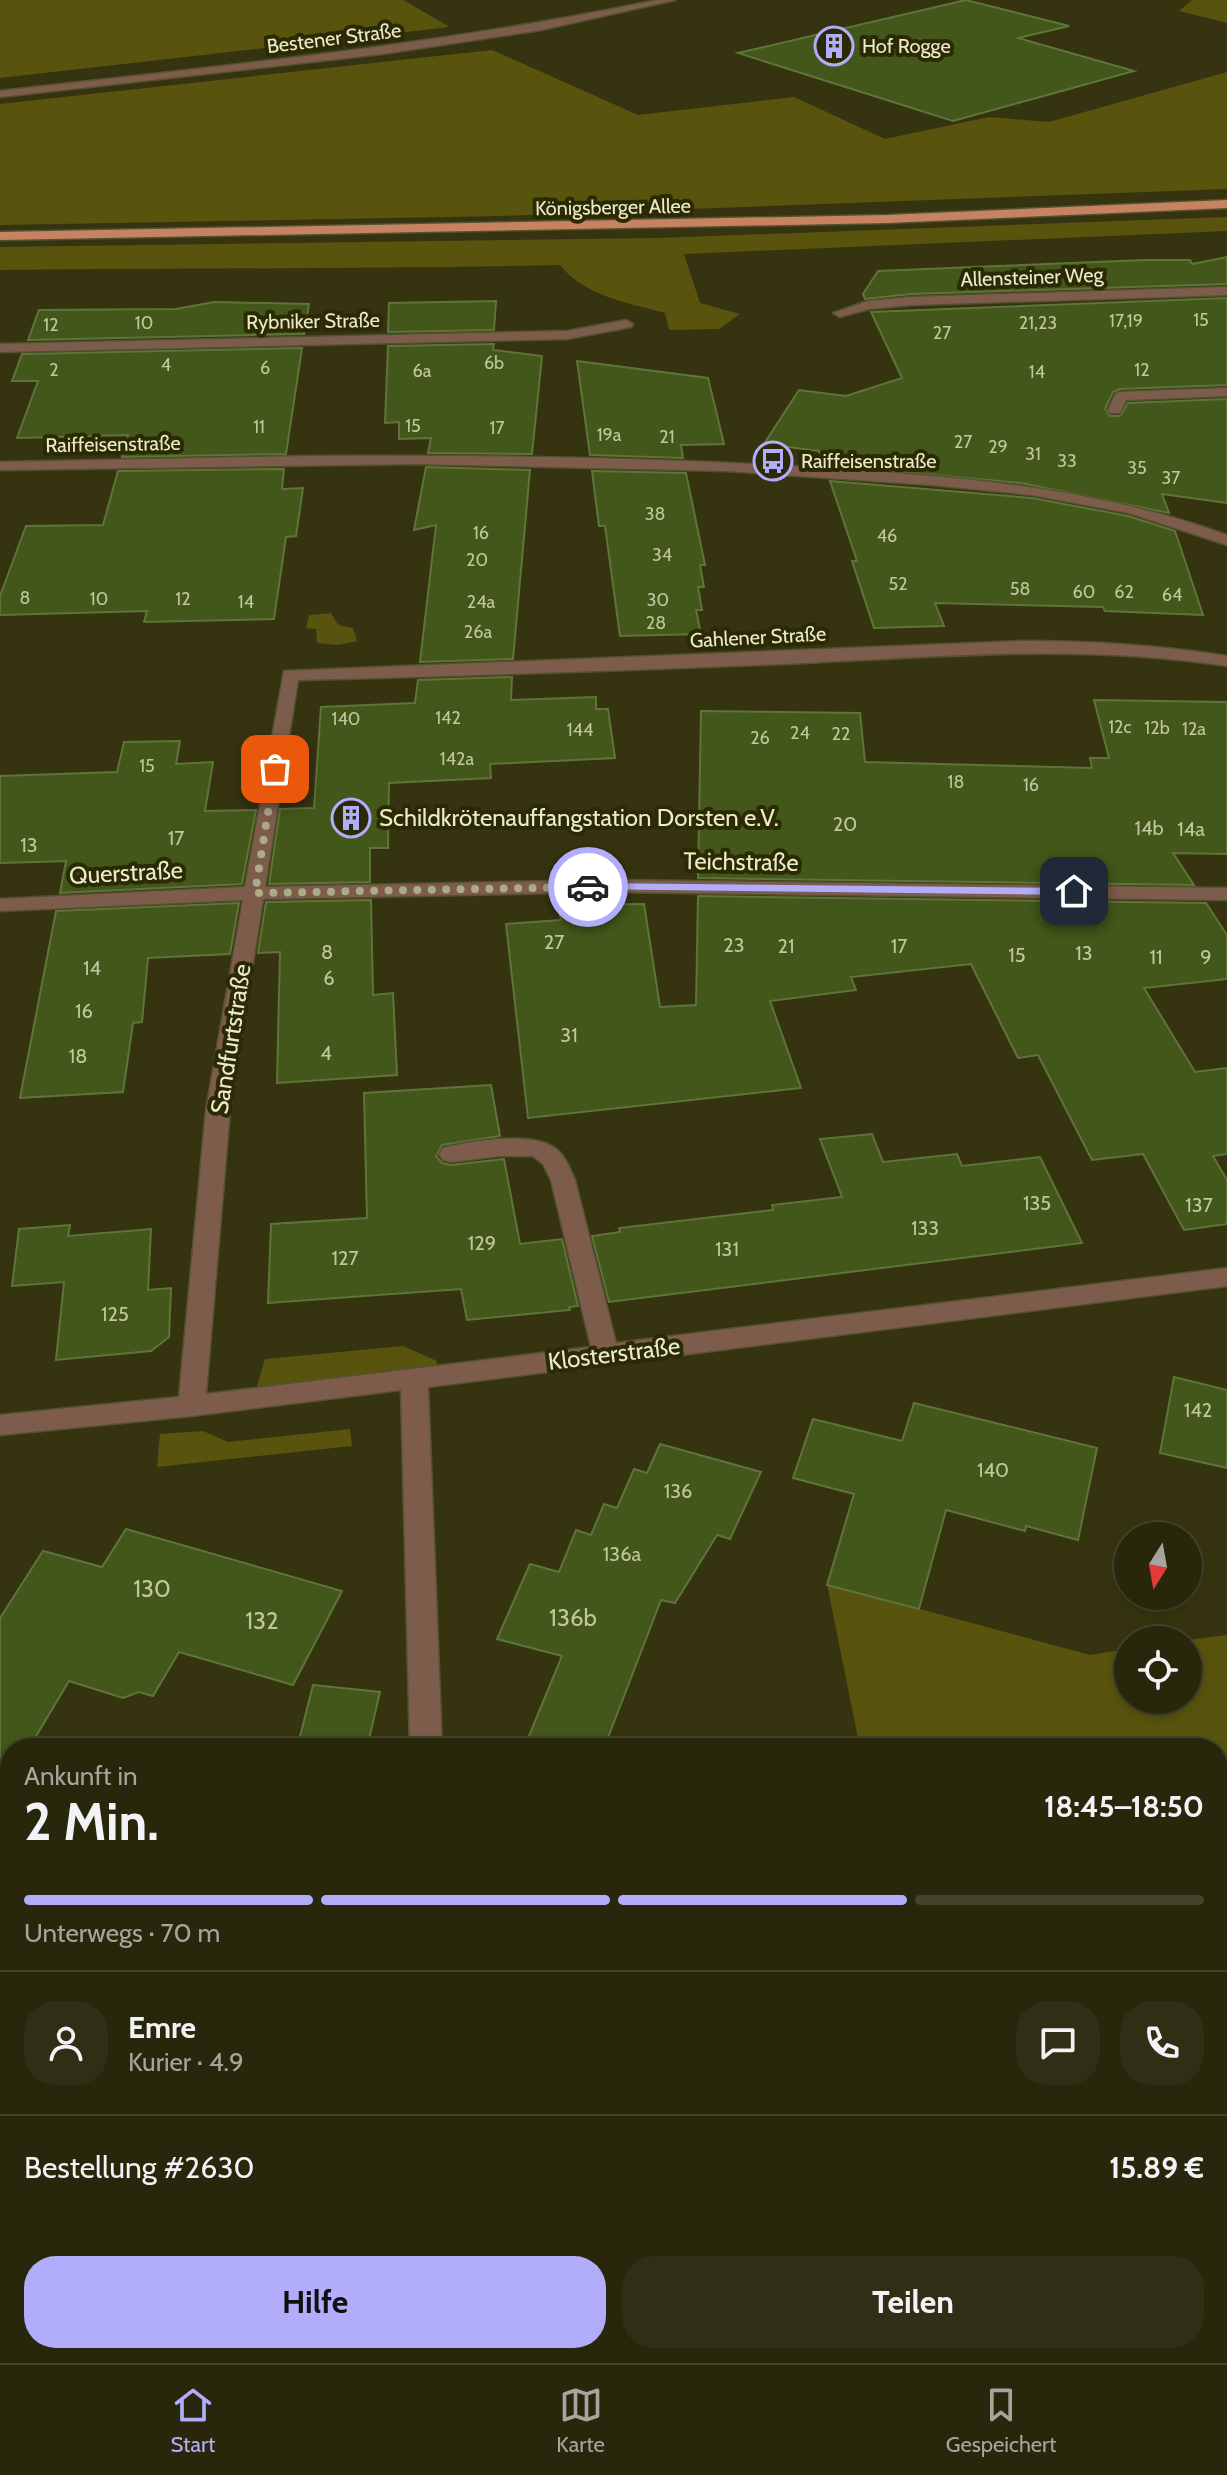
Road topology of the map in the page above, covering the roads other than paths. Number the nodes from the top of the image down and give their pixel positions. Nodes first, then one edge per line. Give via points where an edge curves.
1 (670, 0) edge
2 (0, 94) edge
3 (1227, 204) edge
4 (0, 236) edge
5 (1227, 291) edge
6 (840, 313) dead end
7 (626, 324) dead end
8 (0, 348) edge
9 (1227, 392) edge
10 (1115, 410) dead end
11 (0, 466) edge
12 (1227, 540) edge
13 (1227, 661) edge
14 (290, 675) joint
15 (255, 893) junction
16 (1227, 894) edge
17 (0, 905) edge
18 (451, 1154) dead end
19 (1227, 1277) edge
20 (606, 1355) junction
21 (414, 1378) junction
22 (192, 1406) junction
23 (0, 1425) edge
24 (426, 1738) edge

1 - 2 street, Bestener Straße via 541,27 382,51
3 - 4 main road, Königsberger Allee via 887,219
5 - 6 street, Allensteiner Weg via 911,301
7 - 8 street, Rybniker Straße via 567,335
9 - 10 street via 1121,396
11 - 12 street, Raiffeisenstraße via 330,459 753,467 1049,492 1186,523
13 - 14 street, Gahlener Straße via 1101,648 985,649
14 - 15 street, Sandfurtstraße
15 - 16 street, Teichstraße via 612,886
15 - 17 street, Querstraße
15 - 22 street, Sandfurtstraße via 218,1110
18 - 20 street via 526,1147 545,1151 555,1163
19 - 20 street, Klosterstraße
20 - 21 street, Klosterstraße
21 - 22 street, Klosterstraße
21 - 24 street
22 - 23 street, Klosterstraße

